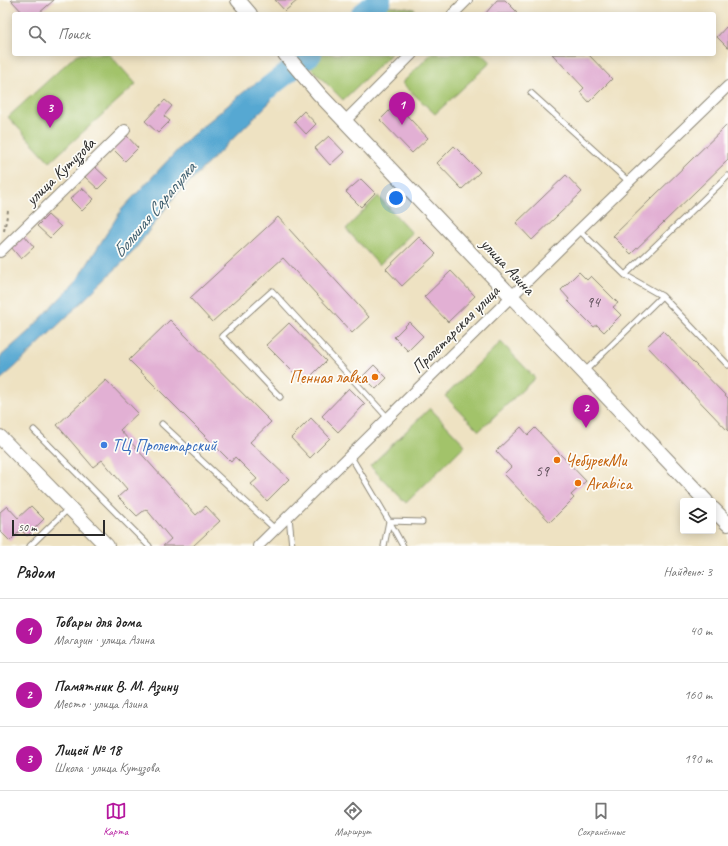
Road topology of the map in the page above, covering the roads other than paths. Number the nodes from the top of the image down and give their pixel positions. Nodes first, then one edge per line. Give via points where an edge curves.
1 (238, 0) edge
2 (467, 0) edge
3 (248, 12) edge
4 (455, 12) edge
5 (287, 56) edge
6 (410, 56) edge
7 (728, 86) edge
8 (531, 93) dead end
9 (345, 120) junction
10 (125, 130) dead end
11 (728, 176) edge
12 (628, 181) junction
13 (579, 230) junction
14 (0, 252) edge
15 (626, 276) junction
16 (511, 296) junction
17 (662, 296) junction
18 (728, 365) edge
19 (584, 372) junction
20 (280, 397) dead end
21 (388, 418) junction
22 (162, 424) dead end
23 (34, 430) dead end
24 (3, 444) edge
25 (350, 455) junction
26 (703, 498) edge
27 (70, 508) junction
28 (716, 512) edge
29 (289, 516) junction
30 (389, 521) junction
31 (422, 522) dead end
32 (728, 524) edge
33 (275, 529) junction
34 (30, 546) edge
35 (107, 546) edge
36 (149, 546) edge
37 (258, 546) edge
38 (292, 546) edge
39 (384, 546) edge
40 (403, 546) edge

1 - 3 main road
2 - 4 street
5 - 9 main road, улица Азина
6 - 9 street
7 - 12 street, Пролетарская улица
8 - 12 lane
9 - 16 main road, улица Азина
10 - 14 street, улица Кутузова
11 - 15 lane
12 - 13 street, Пролетарская улица
13 - 15 lane
13 - 16 street, Пролетарская улица
15 - 17 lane
16 - 19 main road, улица Азина
16 - 21 street, Пролетарская улица
17 - 18 lane
17 - 19 lane
19 - 26 main road, улица Азина
20 - 21 lane via 222,336 272,291
21 - 25 street, Пролетарская улица
22 - 33 lane
23 - 36 lane
24 - 27 main road
25 - 29 street, Пролетарская улица
25 - 30 lane
27 - 34 lane
27 - 35 main road
28 - 32 main road
29 - 33 street, Пролетарская улица
29 - 38 lane
30 - 31 lane
30 - 39 lane
30 - 40 lane
33 - 37 street, Пролетарская улица

